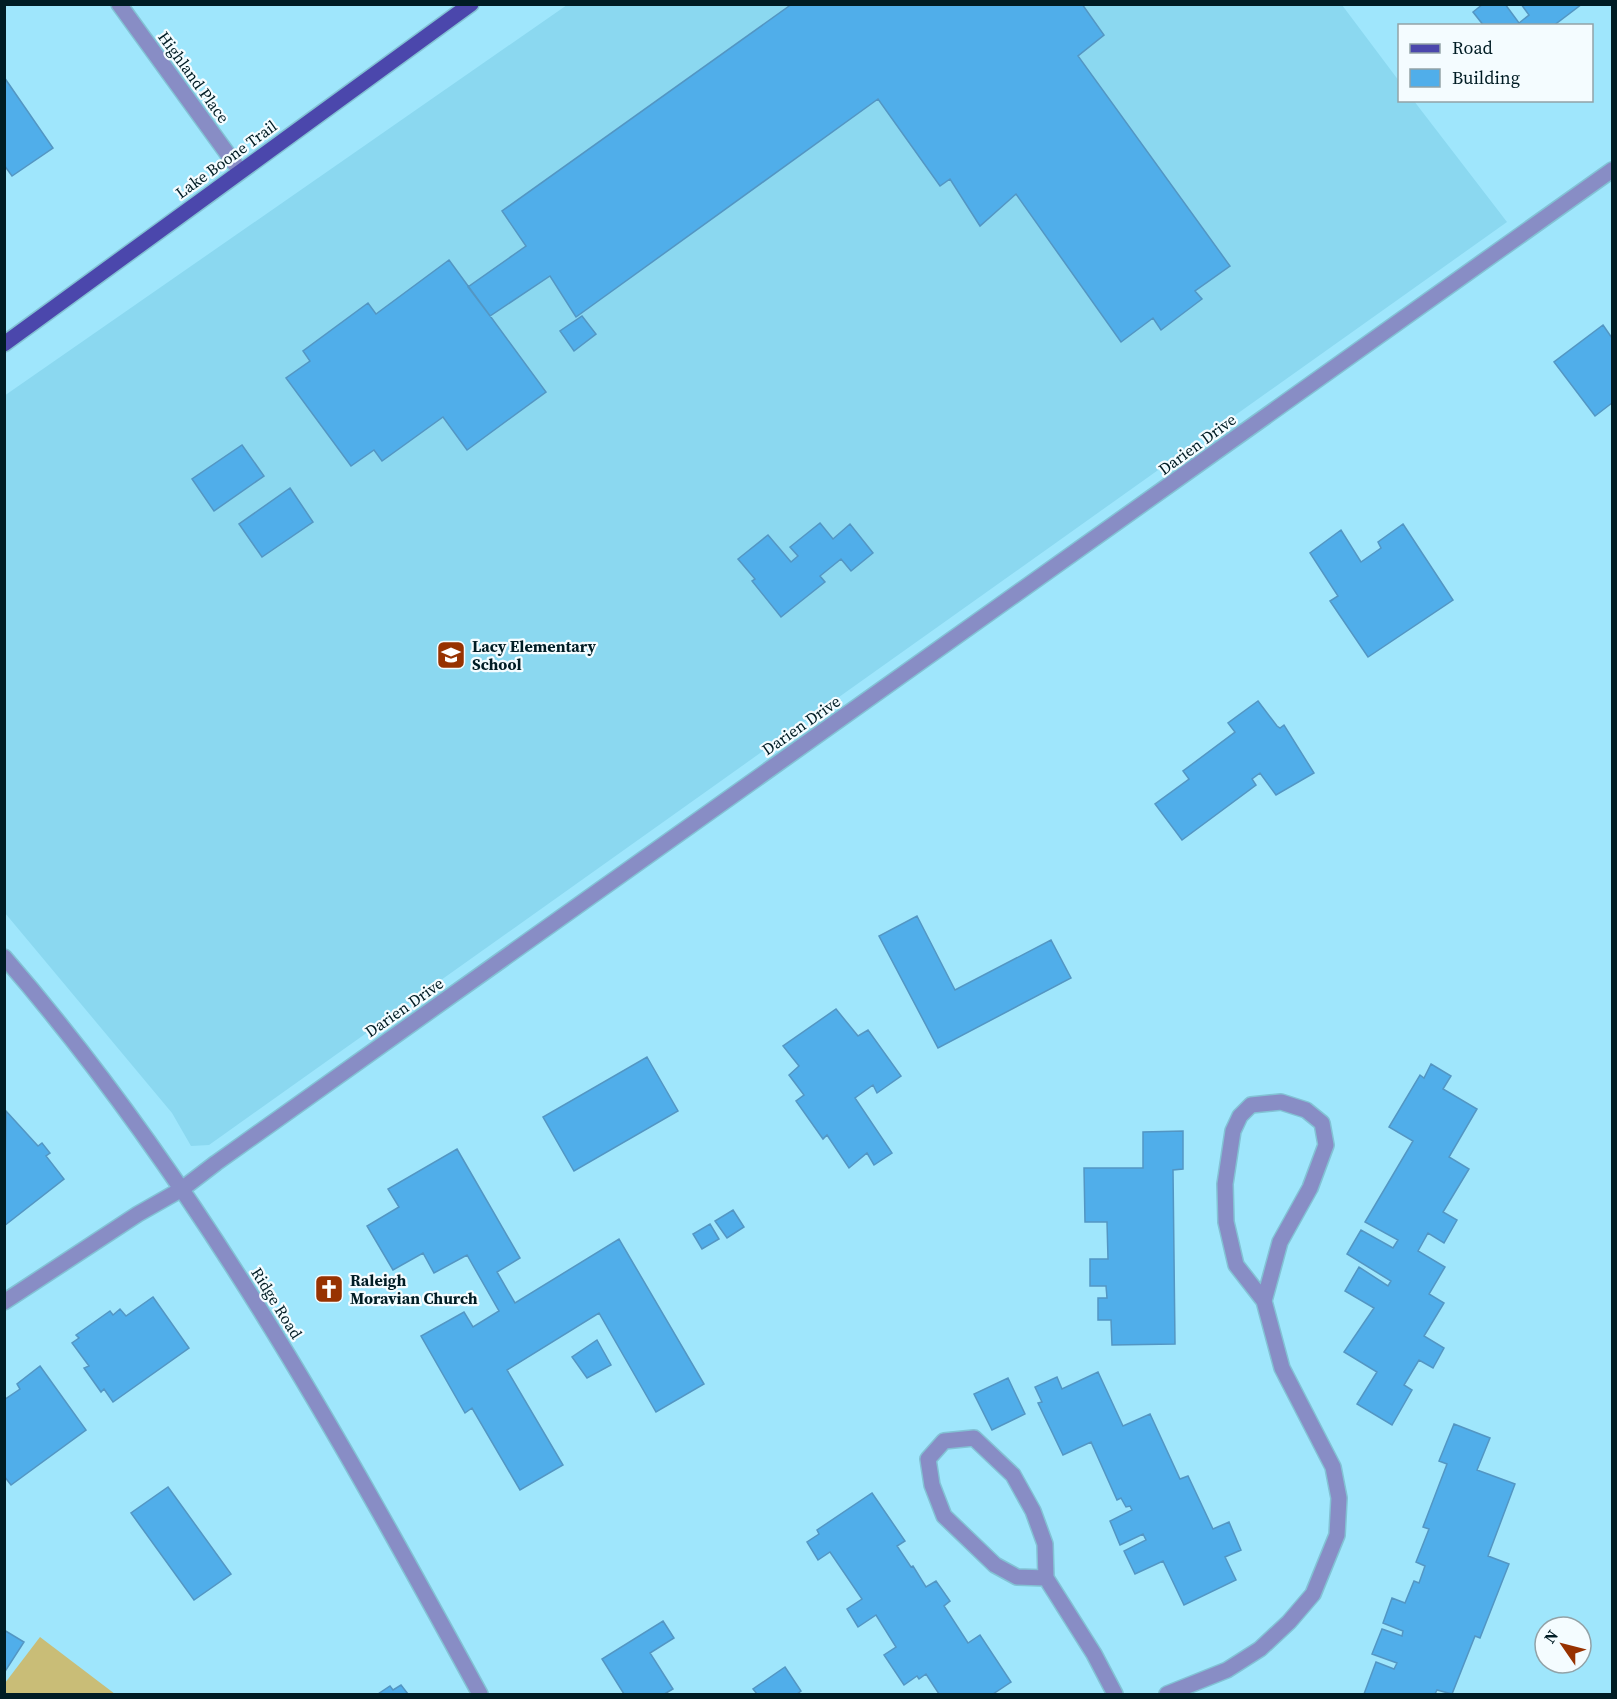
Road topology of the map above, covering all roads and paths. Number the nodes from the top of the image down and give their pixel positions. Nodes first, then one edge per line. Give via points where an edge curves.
1 (119, 4) edge
2 (471, 4) edge
3 (1612, 170) edge
4 (240, 171) junction
5 (4, 344) edge
6 (4, 957) edge
7 (182, 1190) junction
8 (1264, 1301) junction
9 (4, 1302) edge
10 (1046, 1578) junction
11 (480, 1695) edge
12 (1115, 1695) edge
13 (1167, 1695) edge

1 - 4 street, Highland Place
2 - 4 main road, Lake Boone Trail
3 - 7 street, Darien Drive
4 - 5 main road, Lake Boone Trail
6 - 7 street, Ridge Road
7 - 9 street, Darien Drive via 138,1214
7 - 11 street, Ridge Road via 334,1430
8 - 8 street via 1236,1265 1226,1222 1224,1184 1233,1131 1240,1116 1251,1105 1281,1102 1306,1110 1322,1123 1326,1145 1310,1188 1280,1242
8 - 13 street via 1282,1368 1334,1467 1339,1498 1337,1535 1313,1594 1289,1622 1260,1649 1227,1670
10 - 10 street via 1045,1544 1013,1475 974,1438 944,1440 928,1459 932,1485 944,1516 994,1565 1017,1577
10 - 12 street

